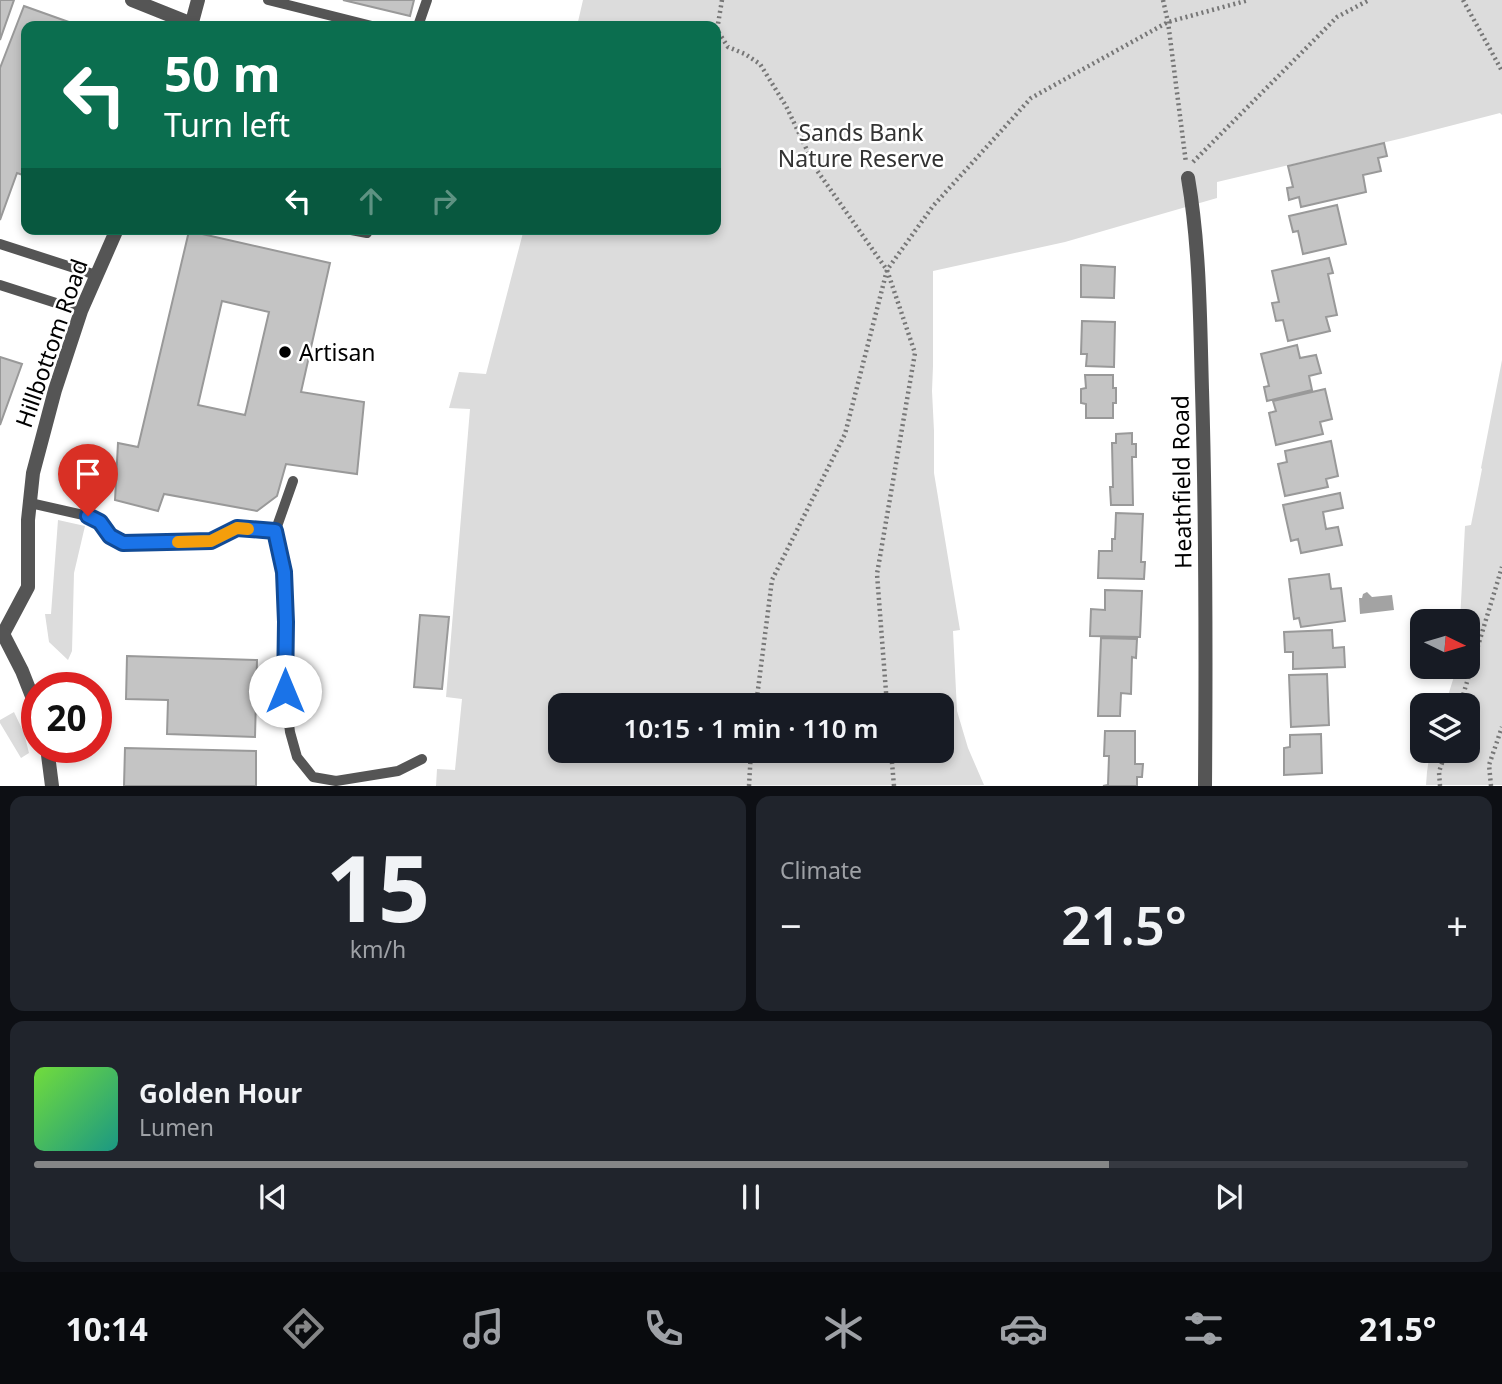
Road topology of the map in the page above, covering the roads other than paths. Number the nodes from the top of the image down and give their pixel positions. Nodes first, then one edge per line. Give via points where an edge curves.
1 (132, 0) edge
2 (198, 0) edge
3 (268, 0) edge
4 (427, 0) edge
5 (182, 21) edge
6 (193, 21) edge
7 (352, 21) edge
8 (420, 21) edge
9 (1188, 178) dead end
10 (114, 235) edge
11 (0, 244) edge
12 (96, 275) junction
13 (0, 285) edge
14 (81, 311) junction
15 (293, 481) dead end
16 (30, 503) junction
17 (275, 531) junction
18 (2, 633) edge
19 (23, 672) edge
20 (422, 759) dead end
21 (49, 763) edge
22 (52, 786) edge
23 (1205, 786) edge

1 - 5 street
2 - 6 street
3 - 7 lane
4 - 8 lane
9 - 23 street, Heathfield Road via 1195,230 1205,477
10 - 12 street, Hillbottom Road
11 - 12 lane
12 - 14 street, Hillbottom Road
13 - 14 lane
14 - 16 street, Hillbottom Road via 33,473
15 - 17 lane
16 - 17 lane via 88,516 123,543 211,541 237,528
16 - 18 street, Hillbottom Road via 28,587
17 - 20 lane via 284,572 285,691 297,757 313,777 336,781 398,771
18 - 19 street
21 - 22 street

